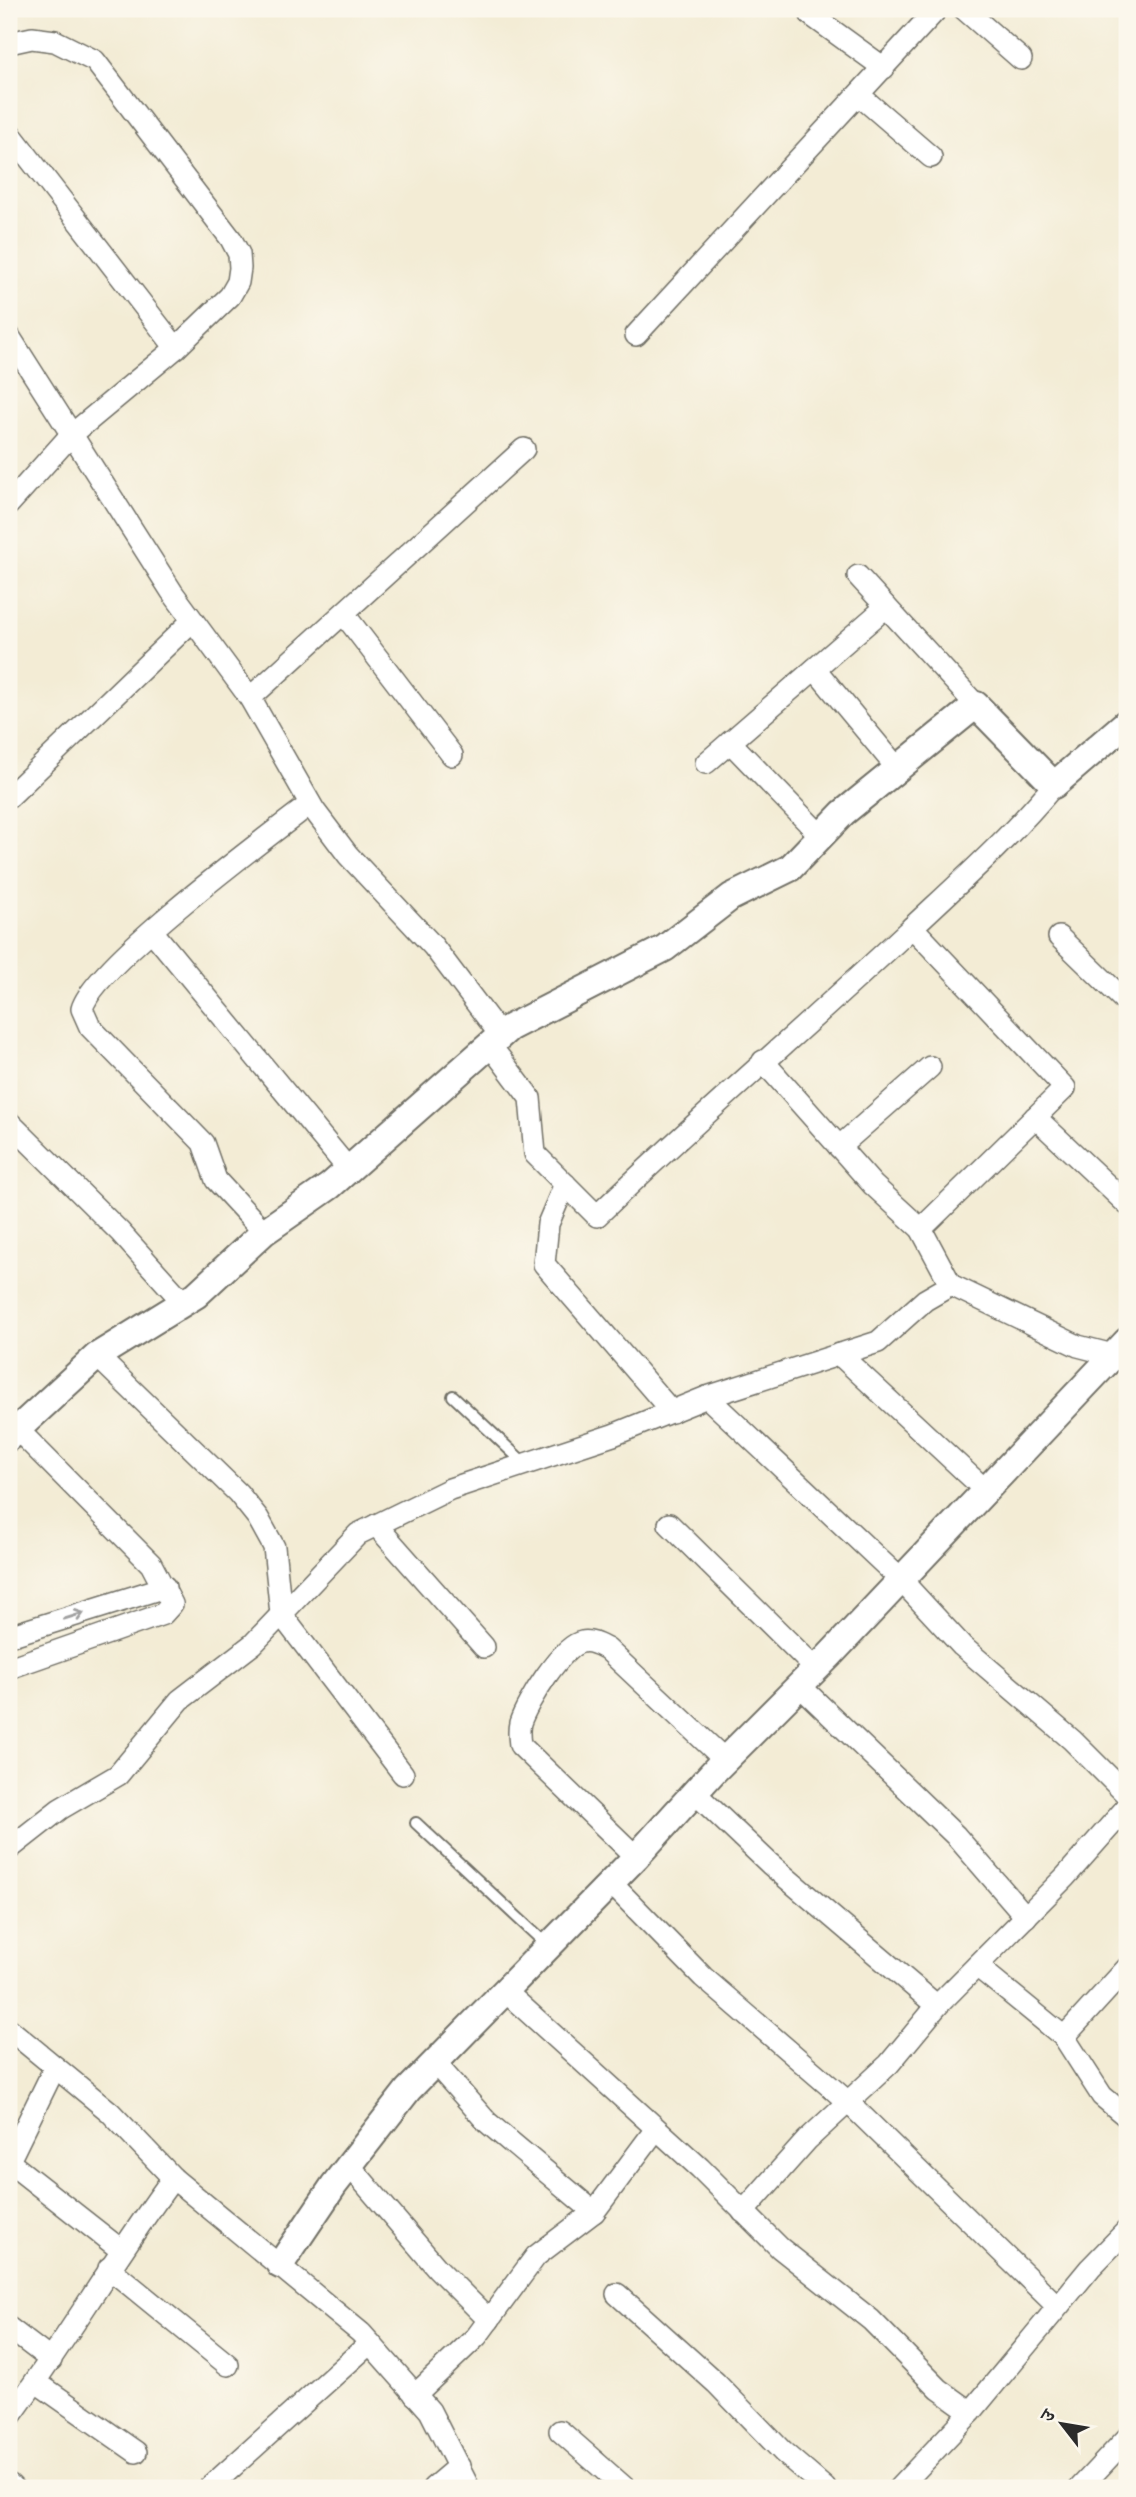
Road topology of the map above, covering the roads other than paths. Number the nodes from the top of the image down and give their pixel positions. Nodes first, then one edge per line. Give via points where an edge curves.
1 (937, 9) edge
2 (964, 9) edge
3 (811, 15) dead end
4 (9, 43) edge
5 (1021, 59) dead end
6 (884, 68) junction
7 (859, 94) junction
8 (9, 132) edge
9 (932, 158) dead end
10 (636, 335) dead end
11 (9, 336) edge
12 (176, 348) junction
13 (71, 436) junction
14 (524, 449) dead end
15 (9, 504) edge
16 (858, 576) dead end
17 (886, 607) junction
18 (344, 614) junction
19 (192, 621) junction
20 (815, 669) junction
21 (250, 698) junction
22 (976, 705) junction
23 (1127, 722) edge
24 (730, 742) junction
25 (452, 755) dead end
26 (706, 763) dead end
27 (897, 768) junction
28 (1054, 785) junction
29 (9, 797) edge
30 (310, 804) junction
31 (821, 836) junction
32 (912, 927) junction
33 (152, 931) junction
34 (1059, 937) dead end
35 (1127, 1003) edge
36 (496, 1040) junction
37 (763, 1061) junction
38 (930, 1067) dead end
39 (1035, 1117) junction
40 (9, 1122) edge
41 (839, 1147) junction
42 (349, 1170) junction
43 (565, 1184) junction
44 (1127, 1204) edge
45 (921, 1229) junction
46 (264, 1232) junction
47 (951, 1285) junction
48 (183, 1302) junction
49 (1120, 1348) edge
50 (839, 1354) junction
51 (97, 1356) junction
52 (453, 1396) dead end
53 (707, 1397) junction
54 (672, 1412) junction
55 (13, 1433) edge
56 (527, 1466) junction
57 (984, 1489) junction
58 (669, 1524) dead end
59 (376, 1525) junction
60 (900, 1579) junction
61 (166, 1587) junction
62 (281, 1614) junction
63 (9, 1636) edge
64 (484, 1647) dead end
65 (9, 1668) edge
66 (807, 1677) junction
67 (725, 1760) junction
68 (402, 1774) dead end
69 (694, 1793) junction
70 (1127, 1795) edge
71 (1127, 1807) edge
72 (416, 1823) dead end
73 (9, 1849) edge
74 (636, 1857) junction
75 (610, 1882) junction
76 (1026, 1917) junction
77 (547, 1945) junction
78 (977, 1966) junction
79 (1125, 1977) edge
80 (505, 1991) junction
81 (937, 2006) junction
82 (9, 2029) edge
83 (1064, 2037) junction
84 (435, 2063) junction
85 (55, 2067) junction
86 (848, 2102) junction
87 (1127, 2117) edge
88 (656, 2129) junction
89 (9, 2162) edge
90 (349, 2165) junction
91 (173, 2178) junction
92 (594, 2212) junction
93 (743, 2212) junction
94 (1127, 2230) edge
95 (115, 2259) junction
96 (280, 2265) junction
97 (617, 2294) dead end
98 (1057, 2306) junction
99 (489, 2320) junction
100 (9, 2328) edge
101 (370, 2343) junction
102 (51, 2360) junction
103 (229, 2365) dead end
104 (36, 2382) junction
105 (415, 2395) junction
106 (971, 2412) junction
107 (9, 2418) edge
108 (560, 2431) dead end
109 (1127, 2438) edge
110 (136, 2452) dead end
111 (458, 2466) junction
112 (9, 2484) edge
113 (13, 2488) edge
114 (209, 2488) edge
115 (433, 2488) edge
116 (469, 2488) edge
117 (625, 2488) edge
118 (825, 2488) edge
119 (899, 2488) edge
120 (1080, 2488) edge

1 - 6 street
2 - 5 street
3 - 6 street
4 - 12 street via 32,38 55,41 94,61 231,239 239,254 238,282 230,296
6 - 7 street
7 - 9 street
7 - 10 street
8 - 12 street
11 - 13 street
12 - 13 street
13 - 15 street
13 - 19 street
14 - 18 street
16 - 17 street
17 - 20 street
17 - 22 street
18 - 21 street
18 - 25 street
19 - 21 street
19 - 29 street
20 - 24 street
20 - 27 street
21 - 30 street
22 - 27 street
22 - 28 street
23 - 28 street
24 - 26 street
24 - 31 street
27 - 31 street
28 - 32 street via 1017,830
30 - 33 street
30 - 36 street via 348,855 433,946
31 - 36 street via 790,868 731,897 665,948 509,1028
32 - 37 street
32 - 39 street via 1065,1088
33 - 42 street
33 - 46 street via 89,993 82,1009 84,1018 203,1143 216,1180
34 - 35 street
36 - 42 street
36 - 43 street via 530,1098 535,1154
37 - 41 street
37 - 43 street via 597,1216
38 - 41 street
39 - 44 street
39 - 45 street
40 - 48 street
41 - 45 street
42 - 46 street
43 - 54 street via 548,1224 544,1264
45 - 47 street
46 - 48 street
47 - 49 street via 1078,1346
47 - 50 street via 925,1300 878,1342
48 - 51 street
49 - 57 street
50 - 53 street
50 - 57 street
51 - 55 street
51 - 62 street via 258,1518 274,1548
52 - 56 lane
53 - 54 street
53 - 60 street
54 - 56 street
55 - 61 street via 151,1564
56 - 59 street via 450,1489
57 - 60 street
58 - 66 street
59 - 62 street via 358,1534
59 - 64 street
60 - 66 street
60 - 70 street via 962,1646 1072,1740
63 -> 61 street
61 - 65 street via 172,1604 163,1614
62 - 68 street
62 - 73 street via 253,1644 180,1700 118,1775 60,1809
66 - 67 street
66 - 76 street
67 - 69 street
67 - 74 street via 607,1649 583,1641 559,1658 524,1712 520,1745
69 - 74 street
69 - 81 street
71 - 76 street
72 - 77 lane
74 - 75 street
75 - 77 street
75 - 86 street via 703,1977
76 - 78 street
77 - 80 street
78 - 81 street
78 - 83 street
79 - 83 street
80 - 84 street
80 - 88 street
81 - 86 street via 889,2064
82 - 85 street
83 - 87 street via 1102,2096
84 - 90 street
84 - 92 street via 487,2122
85 - 89 street
85 - 91 street via 110,2112
86 - 93 street
86 - 98 street
88 - 92 street
88 - 93 street
89 - 95 street
90 - 96 street
90 - 99 street via 437,2268
91 - 95 street
91 - 96 street
92 - 99 street via 536,2256
93 - 106 street via 780,2248 871,2320 939,2389
94 - 98 street
95 - 102 street
95 - 103 street
96 - 101 street
97 - 118 street
98 - 106 street
99 - 105 street
100 - 102 street
101 - 105 street
101 - 114 street
102 - 104 street
104 - 107 street
104 - 110 street
105 - 111 street via 430,2411
106 - 119 street
108 - 117 street
109 - 120 street
111 - 115 street
111 - 116 street
112 - 113 street

